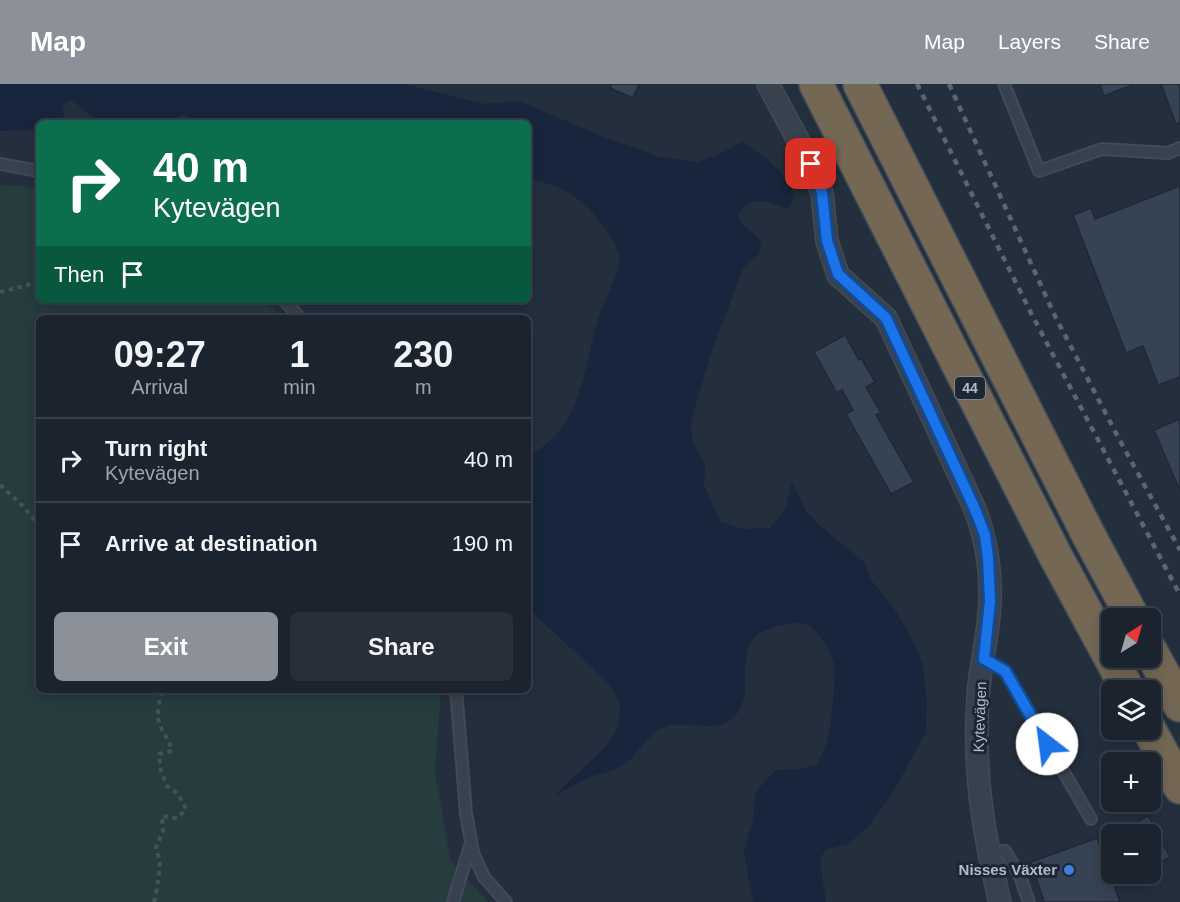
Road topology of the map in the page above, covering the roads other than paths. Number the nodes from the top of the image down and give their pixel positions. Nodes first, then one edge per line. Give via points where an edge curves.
1 (768, 84) edge
2 (816, 84) edge
3 (860, 84) edge
4 (1004, 84) edge
5 (1180, 148) edge
6 (0, 164) edge
7 (36, 170) edge
8 (287, 303) edge
9 (297, 315) edge
10 (1128, 608) edge
11 (984, 659) junction
12 (1160, 668) edge
13 (1123, 680) edge
14 (456, 693) edge
15 (1180, 705) edge
16 (1155, 740) edge
17 (1180, 787) edge
18 (1091, 819) dead end
19 (471, 843) junction
20 (988, 853) junction
21 (453, 902) edge
22 (507, 902) edge
23 (1000, 902) edge
24 (1029, 902) edge

1 - 11 street, Kytevägen via 815,173 822,193 827,241 838,274 886,318 985,535 990,601
2 - 13 highway, 44
3 - 10 highway, 44
4 - 5 lane via 1039,171 1102,149 1168,153
6 - 7 lane
8 - 9 lane
11 - 18 lane via 1005,671
11 - 20 street, Kytevägen via 977,734 979,801
12 - 15 highway
14 - 19 lane
16 - 17 highway
19 - 21 lane
19 - 22 lane via 484,877
20 - 23 street, Kytevägen
20 - 24 lane via 1005,851

